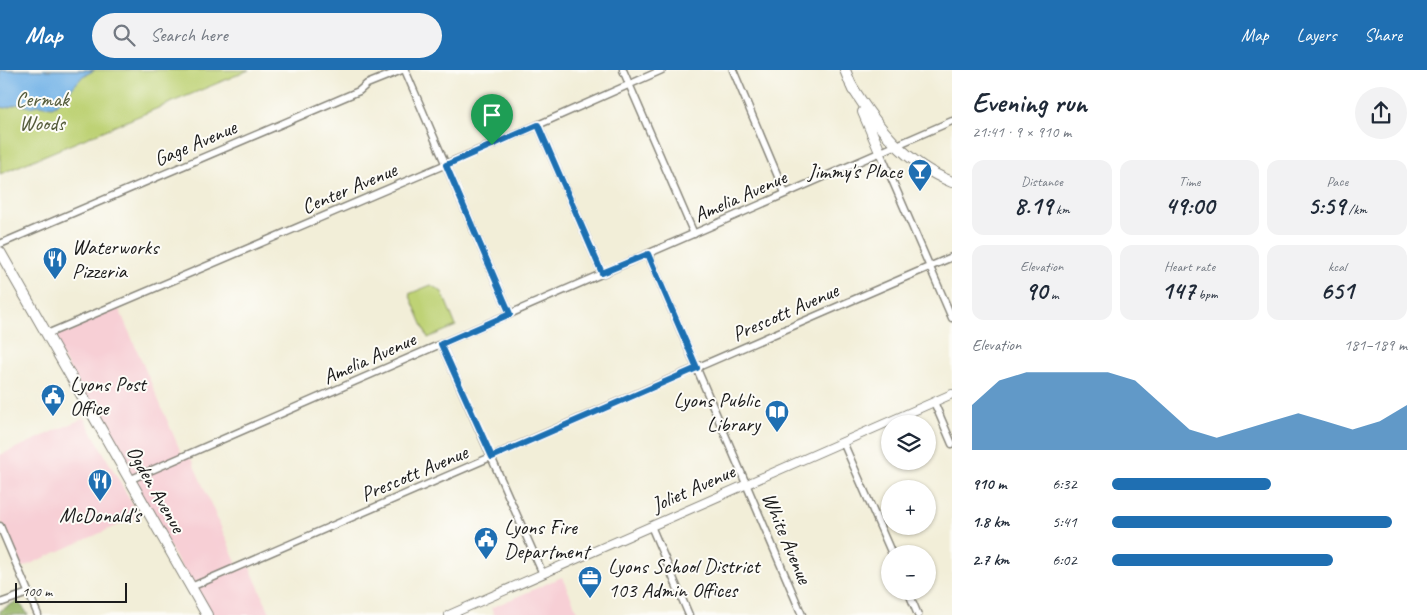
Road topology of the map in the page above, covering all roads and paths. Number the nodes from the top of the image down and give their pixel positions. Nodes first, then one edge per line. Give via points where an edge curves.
1 (403, 70) edge
2 (623, 70) edge
3 (662, 70) edge
4 (733, 70) edge
5 (845, 70) edge
6 (629, 84) junction
7 (851, 85) junction
8 (952, 121) edge
9 (538, 125) junction
10 (896, 145) junction
11 (880, 152) junction
12 (446, 165) junction
13 (952, 182) edge
14 (786, 193) junction
15 (694, 234) junction
16 (0, 244) edge
17 (0, 252) edge
18 (648, 254) junction
19 (952, 256) edge
20 (930, 267) junction
21 (602, 273) junction
22 (510, 314) junction
23 (952, 318) edge
24 (47, 334) junction
25 (441, 344) junction
26 (697, 368) junction
27 (952, 394) edge
28 (934, 402) junction
29 (843, 442) junction
30 (952, 444) edge
31 (492, 457) junction
32 (129, 480) junction
33 (746, 484) junction
34 (0, 526) edge
35 (651, 526) junction
36 (888, 545) edge
37 (543, 574) junction
38 (191, 587) junction
39 (28, 592) junction
40 (912, 600) edge
41 (0, 604) edge
42 (38, 615) edge
43 (207, 615) edge
44 (449, 615) edge
45 (689, 615) edge
46 (802, 615) edge
47 (918, 615) edge

1 - 12 street
1 - 16 street, Gage Avenue
2 - 6 street
3 - 6 street, Center Avenue
4 - 14 street
5 - 7 main road
6 - 9 street, Center Avenue
6 - 15 street
7 - 10 main road via 870,116
7 - 11 main road
8 - 10 street, Amelia Avenue
9 - 12 street, Center Avenue
9 - 21 street
10 - 11 street, Amelia Avenue
10 - 13 main road via 926,168
11 - 14 street, Amelia Avenue
11 - 20 street
12 - 22 street
12 - 24 street, Center Avenue
14 - 15 street, Amelia Avenue
15 - 18 street, Amelia Avenue
17 - 24 main road, Ogden Avenue
18 - 21 street, Amelia Avenue
18 - 26 street, White Avenue
19 - 20 street, Prescott Avenue
20 - 23 street
20 - 26 street, Prescott Avenue
21 - 22 street, Amelia Avenue
22 - 25 street, Amelia Avenue
24 - 32 main road, Ogden Avenue
25 - 31 street
25 - 32 street, Amelia Avenue
26 - 31 street, Prescott Avenue
26 - 33 street, White Avenue
27 - 28 street, Joliet Avenue
28 - 29 street, Joliet Avenue
28 - 30 street
29 - 33 street, Joliet Avenue
29 - 36 street
31 - 37 street
31 - 38 street, Prescott Avenue
32 - 38 main road, Ogden Avenue
33 - 35 street, Joliet Avenue
33 - 46 street, White Avenue
34 - 39 street
35 - 37 street, Joliet Avenue
35 - 45 street
37 - 44 street, Joliet Avenue
38 - 43 main road, Ogden Avenue
39 - 41 street
39 - 42 street
40 - 47 street

